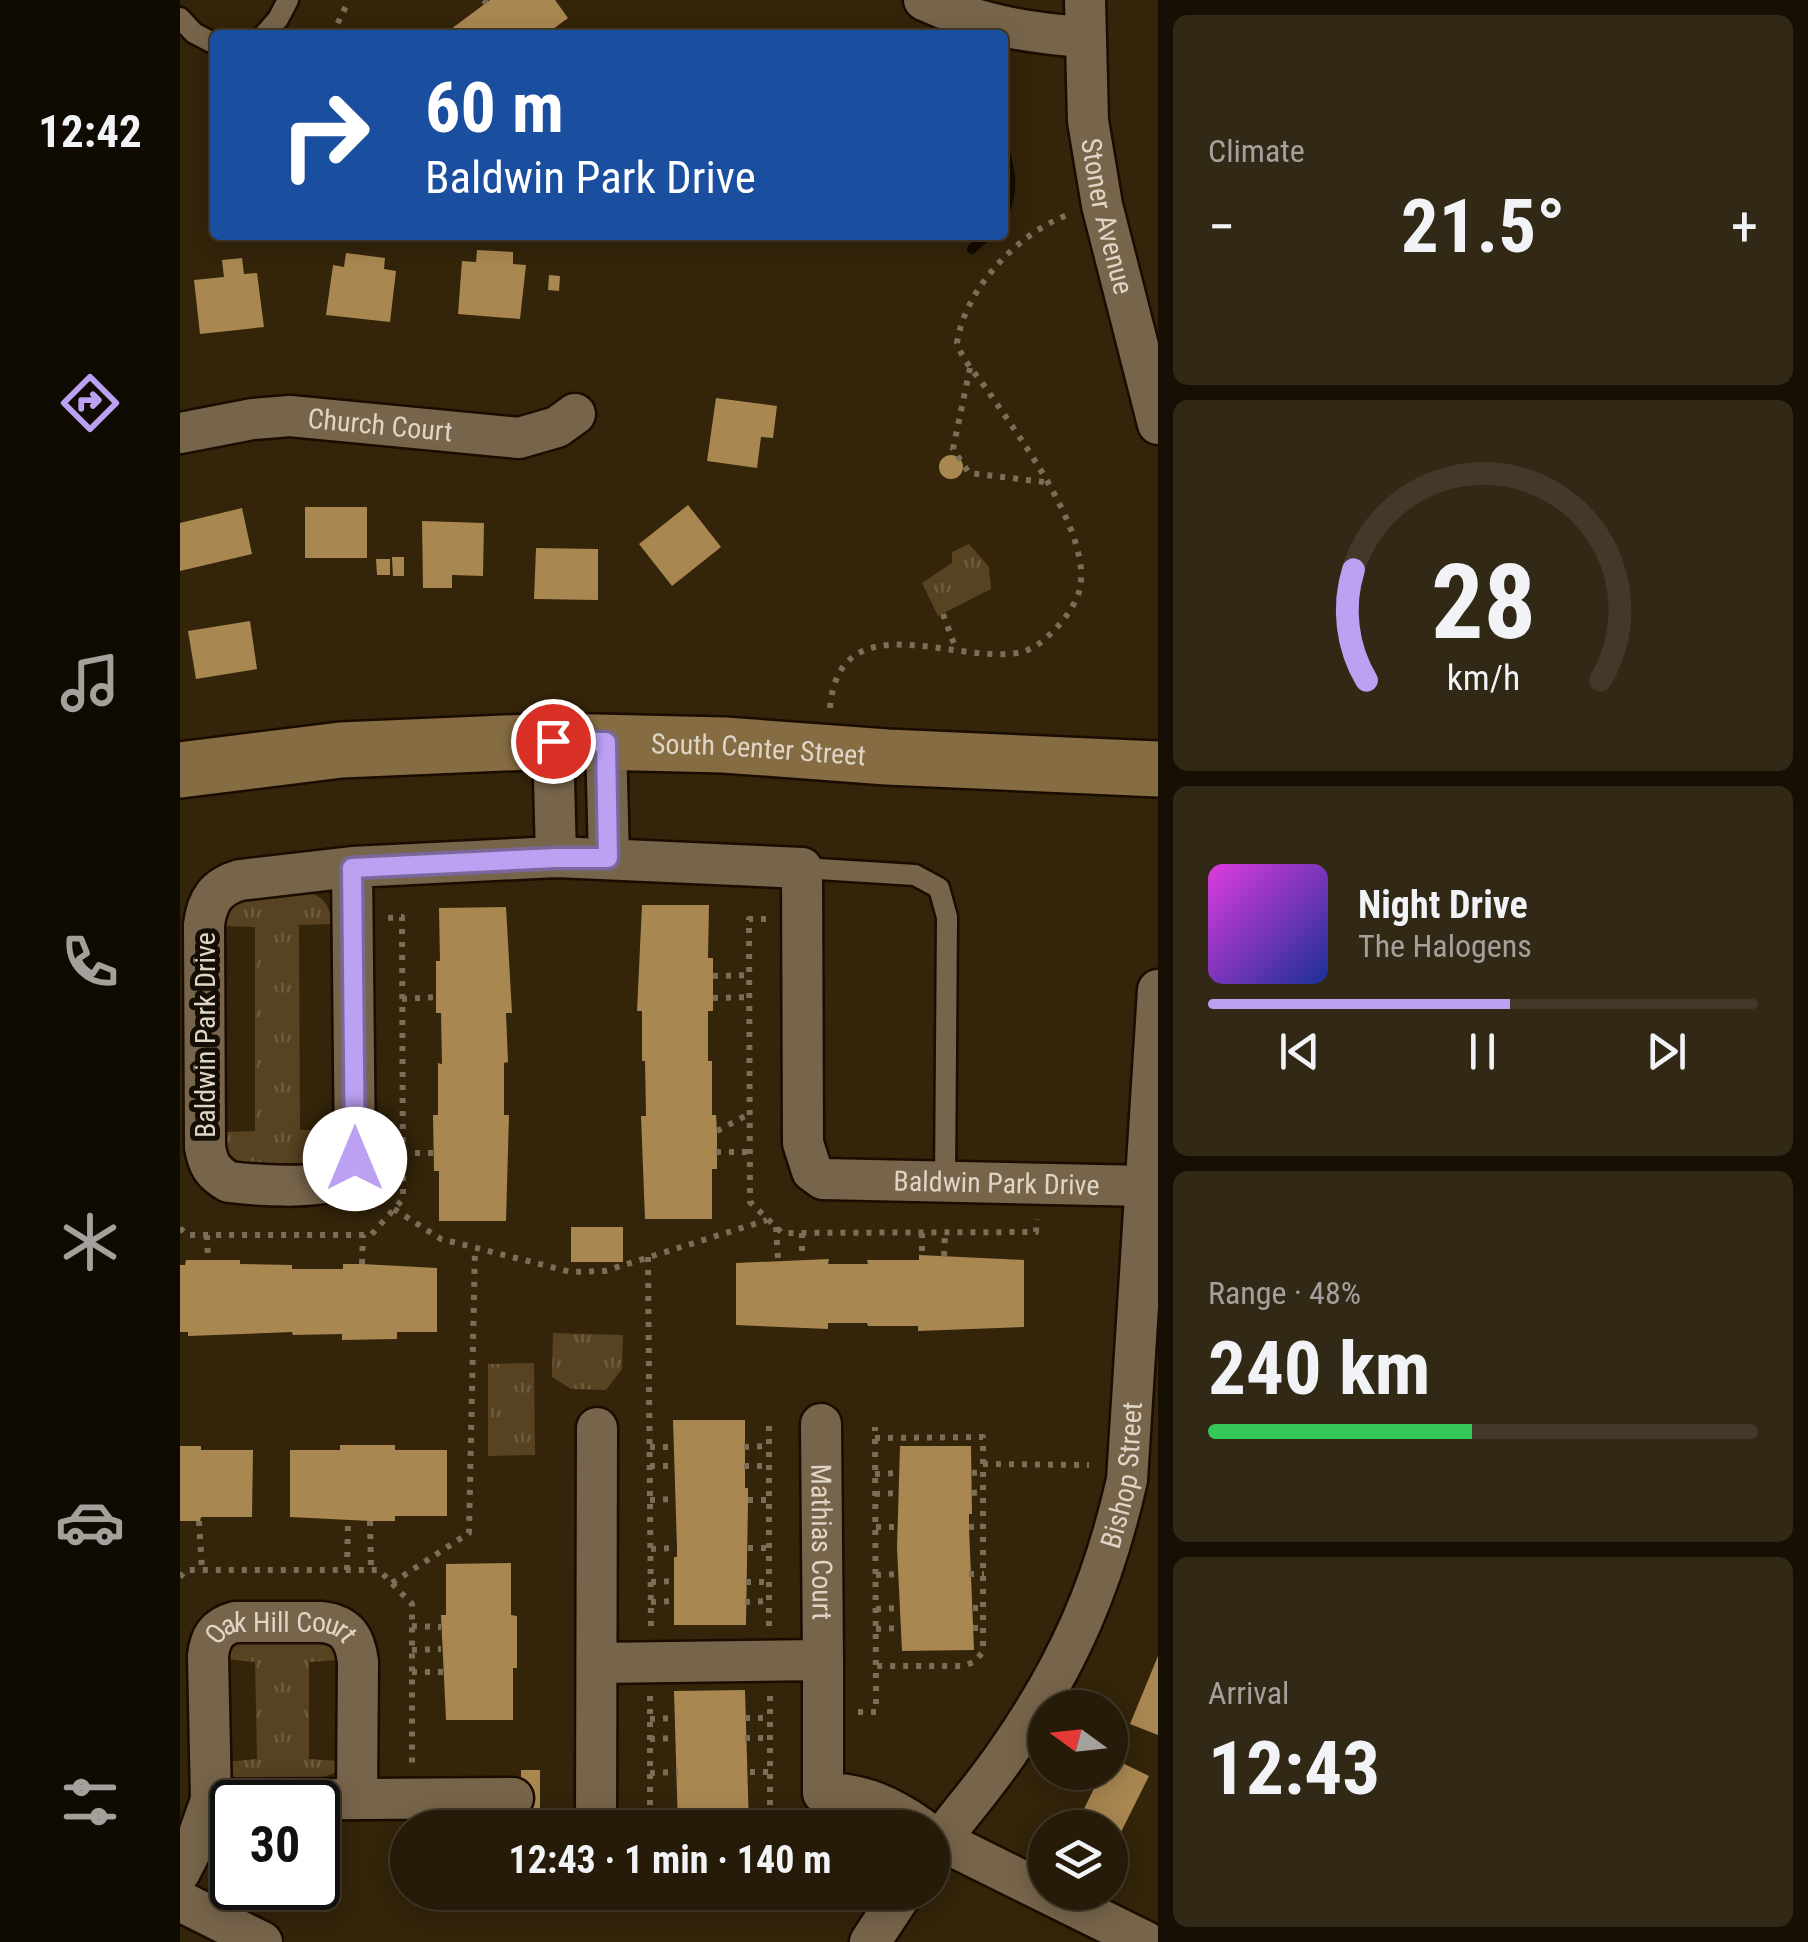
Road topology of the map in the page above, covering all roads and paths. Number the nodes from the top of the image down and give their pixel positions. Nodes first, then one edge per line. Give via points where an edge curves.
1 (288, 0) edge
2 (349, 0) edge
3 (924, 0) edge
4 (180, 18) edge
5 (1084, 19) edge
6 (268, 30) edge
7 (334, 30) edge
8 (210, 41) edge
9 (1071, 213) dead end
10 (1143, 312) edge
11 (970, 367) junction
12 (574, 414) dead end
13 (1158, 424) edge
14 (180, 433) edge
15 (1046, 482) junction
16 (942, 614) dead end
17 (956, 649) junction
18 (830, 708) dead end
19 (553, 741) junction
20 (606, 742) junction
21 (1158, 769) edge
22 (180, 770) edge
23 (556, 858) junction
24 (608, 858) junction
25 (352, 868) junction
26 (802, 868) junction
27 (750, 975) dead end
28 (713, 976) dead end
29 (1158, 990) edge
30 (436, 997) dead end
31 (750, 997) dead end
32 (713, 998) dead end
33 (402, 999) dead end
34 (750, 1113) dead end
35 (717, 1132) dead end
36 (716, 1152) dead end
37 (749, 1152) dead end
38 (402, 1153) dead end
39 (434, 1153) dead end
40 (945, 1183) junction
41 (1146, 1186) junction
42 (394, 1210) dead end
43 (768, 1219) dead end
44 (776, 1227) dead end
45 (922, 1233) dead end
46 (945, 1233) dead end
47 (802, 1234) dead end
48 (363, 1235) dead end
49 (207, 1236) dead end
50 (475, 1248) junction
51 (922, 1255) dead end
52 (944, 1256) dead end
53 (648, 1258) junction
54 (778, 1259) dead end
55 (802, 1259) dead end
56 (208, 1260) dead end
57 (362, 1264) dead end
58 (770, 1420) dead end
59 (822, 1424) dead end
60 (875, 1427) dead end
61 (597, 1428) dead end
62 (875, 1438) junction
63 (769, 1446) junction
64 (673, 1447) dead end
65 (744, 1447) dead end
66 (650, 1448) junction
67 (650, 1466) junction
68 (673, 1466) dead end
69 (744, 1466) dead end
70 (769, 1466) junction
71 (1089, 1466) dead end
72 (983, 1468) junction
73 (900, 1473) dead end
74 (972, 1473) dead end
75 (876, 1474) junction
76 (1142, 1482) edge
77 (972, 1492) dead end
78 (983, 1492) junction
79 (900, 1493) dead end
80 (876, 1494) junction
81 (676, 1499) dead end
82 (650, 1500) junction
83 (748, 1500) dead end
84 (769, 1500) junction
85 (348, 1521) dead end
86 (370, 1521) dead end
87 (199, 1522) dead end
88 (969, 1526) dead end
89 (984, 1526) junction
90 (876, 1527) junction
91 (898, 1527) dead end
92 (650, 1548) junction
93 (677, 1548) dead end
94 (748, 1548) dead end
95 (769, 1548) junction
96 (202, 1570) dead end
97 (347, 1570) dead end
98 (371, 1570) dead end
99 (876, 1574) junction
100 (898, 1574) dead end
101 (969, 1574) dead end
102 (984, 1574) junction
103 (674, 1581) dead end
104 (392, 1582) dead end
105 (651, 1582) junction
106 (746, 1582) dead end
107 (768, 1582) junction
108 (769, 1601) junction
109 (651, 1602) junction
110 (674, 1602) dead end
111 (746, 1602) dead end
112 (876, 1608) junction
113 (902, 1608) dead end
114 (973, 1608) dead end
115 (984, 1608) junction
116 (412, 1626) dead end
117 (441, 1627) dead end
118 (902, 1628) dead end
119 (974, 1628) dead end
120 (984, 1628) junction
121 (876, 1629) junction
122 (651, 1642) dead end
123 (768, 1642) dead end
124 (441, 1648) dead end
125 (412, 1650) dead end
126 (823, 1660) junction
127 (597, 1663) junction
128 (876, 1666) junction
129 (412, 1672) dead end
130 (446, 1672) dead end
131 (787, 1694) dead end
132 (633, 1695) dead end
133 (858, 1712) dead end
134 (674, 1718) dead end
135 (745, 1718) dead end
136 (770, 1718) junction
137 (650, 1719) junction
138 (674, 1738) dead end
139 (745, 1738) dead end
140 (770, 1738) junction
141 (650, 1739) junction
142 (678, 1772) dead end
143 (750, 1772) dead end
144 (770, 1772) junction
145 (650, 1773) junction
146 (211, 1780) edge
147 (513, 1798) dead end
148 (340, 1799) edge
149 (357, 1799) junction
150 (210, 1803) edge
151 (596, 1810) edge
152 (650, 1810) edge
153 (770, 1810) edge
154 (823, 1810) edge
155 (886, 1810) edge
156 (950, 1818) edge
157 (950, 1848) edge
158 (180, 1872) edge
159 (180, 1901) edge
160 (891, 1910) edge
161 (262, 1942) edge
162 (870, 1942) edge
163 (1146, 1942) edge

1 - 6 lane
2 - 7 path
3 - 5 street via 1007,29
4 - 8 lane
5 - 10 street, Stoner Avenue via 1102,206
9 - 11 path via 1024,239 981,287 957,337
10 - 13 street, Stoner Avenue
11 - 15 path
11 - 15 path via 953,449 969,473
12 - 14 street, Church Court via 557,427 519,438 290,416
15 - 17 path via 1078,552 1080,582 1072,606 1031,648
16 - 17 path
17 - 18 path via 866,649 842,668
19 - 20 street, South Center Street
19 - 22 street, South Center Street via 341,750
19 - 23 street
20 - 21 street, South Center Street
20 - 24 street
23 - 24 street, Baldwin Park Drive
23 - 25 street, Baldwin Park Drive
24 - 26 street, Baldwin Park Drive
25 - 25 street, Baldwin Park Drive via 355,1159 338,1180 322,1184 228,1182 207,1162 205,1147 206,910 225,884
26 - 40 lane via 915,875 940,888 947,917
26 - 40 street, Baldwin Park Drive via 806,1158 812,1171 836,1182
27 - 28 path
29 - 41 street, Bishop Street
30 - 33 path
31 - 32 path
34 - 35 path
36 - 37 path
38 - 39 path
40 - 41 street, Baldwin Park Drive
41 - 76 street, Bishop Street
42 - 50 path via 440,1240
43 - 53 path
44 - 54 path
45 - 51 path
46 - 52 path
47 - 55 path
48 - 57 path
49 - 56 path
50 - 53 path via 571,1272 605,1271
50 - 104 path via 469,1532
53 - 66 path
58 - 63 path
59 - 126 street, Mathias Court
60 - 62 path
61 - 127 street
62 - 72 path via 983,1437
62 - 75 path
63 - 65 path
63 - 70 path
64 - 66 path
66 - 67 path
67 - 68 path
67 - 82 path
69 - 70 path
70 - 84 path
71 - 72 path
72 - 74 path
72 - 78 path
73 - 75 path
75 - 80 path
76 - 156 street, Bishop Street via 1079,1634 1006,1754
77 - 78 path
78 - 89 path
79 - 80 path
80 - 90 path
81 - 82 path
82 - 92 path
83 - 84 path
84 - 95 path
85 - 97 path
86 - 98 path
87 - 96 path
88 - 89 path
89 - 102 path
90 - 91 path
90 - 99 path
92 - 93 path
92 - 105 path
94 - 95 path
95 - 107 path
99 - 100 path
99 - 112 path
101 - 102 path
102 - 115 path
103 - 105 path
105 - 109 path
106 - 107 path
107 - 108 path
108 - 111 path
108 - 123 path
109 - 110 path
109 - 122 path
112 - 113 path
112 - 121 path
114 - 115 path
115 - 120 path
116 - 117 path
118 - 121 path
119 - 120 path
120 - 128 path via 982,1652 968,1665
121 - 128 path
124 - 125 path
126 - 127 street, Mathias Court
126 - 154 street, Mathias Court
127 - 151 street
128 - 133 path via 876,1712
129 - 130 path
131 - 136 path via 770,1694
132 - 137 path via 650,1695
134 - 137 path
135 - 136 path
136 - 140 path
137 - 141 path
138 - 141 path
139 - 140 path
140 - 144 path
141 - 145 path
142 - 145 path
143 - 144 path
144 - 153 path
145 - 152 path
146 - 149 street, Oak Hill Court via 210,1643 224,1624 322,1622 347,1630 356,1644
147 - 149 street
148 - 149 street
150 - 158 street, Oak Hill Court
154 - 155 street, Mathias Court via 847,1794
157 - 163 street, Mathias Court
159 - 161 street
160 - 162 street

